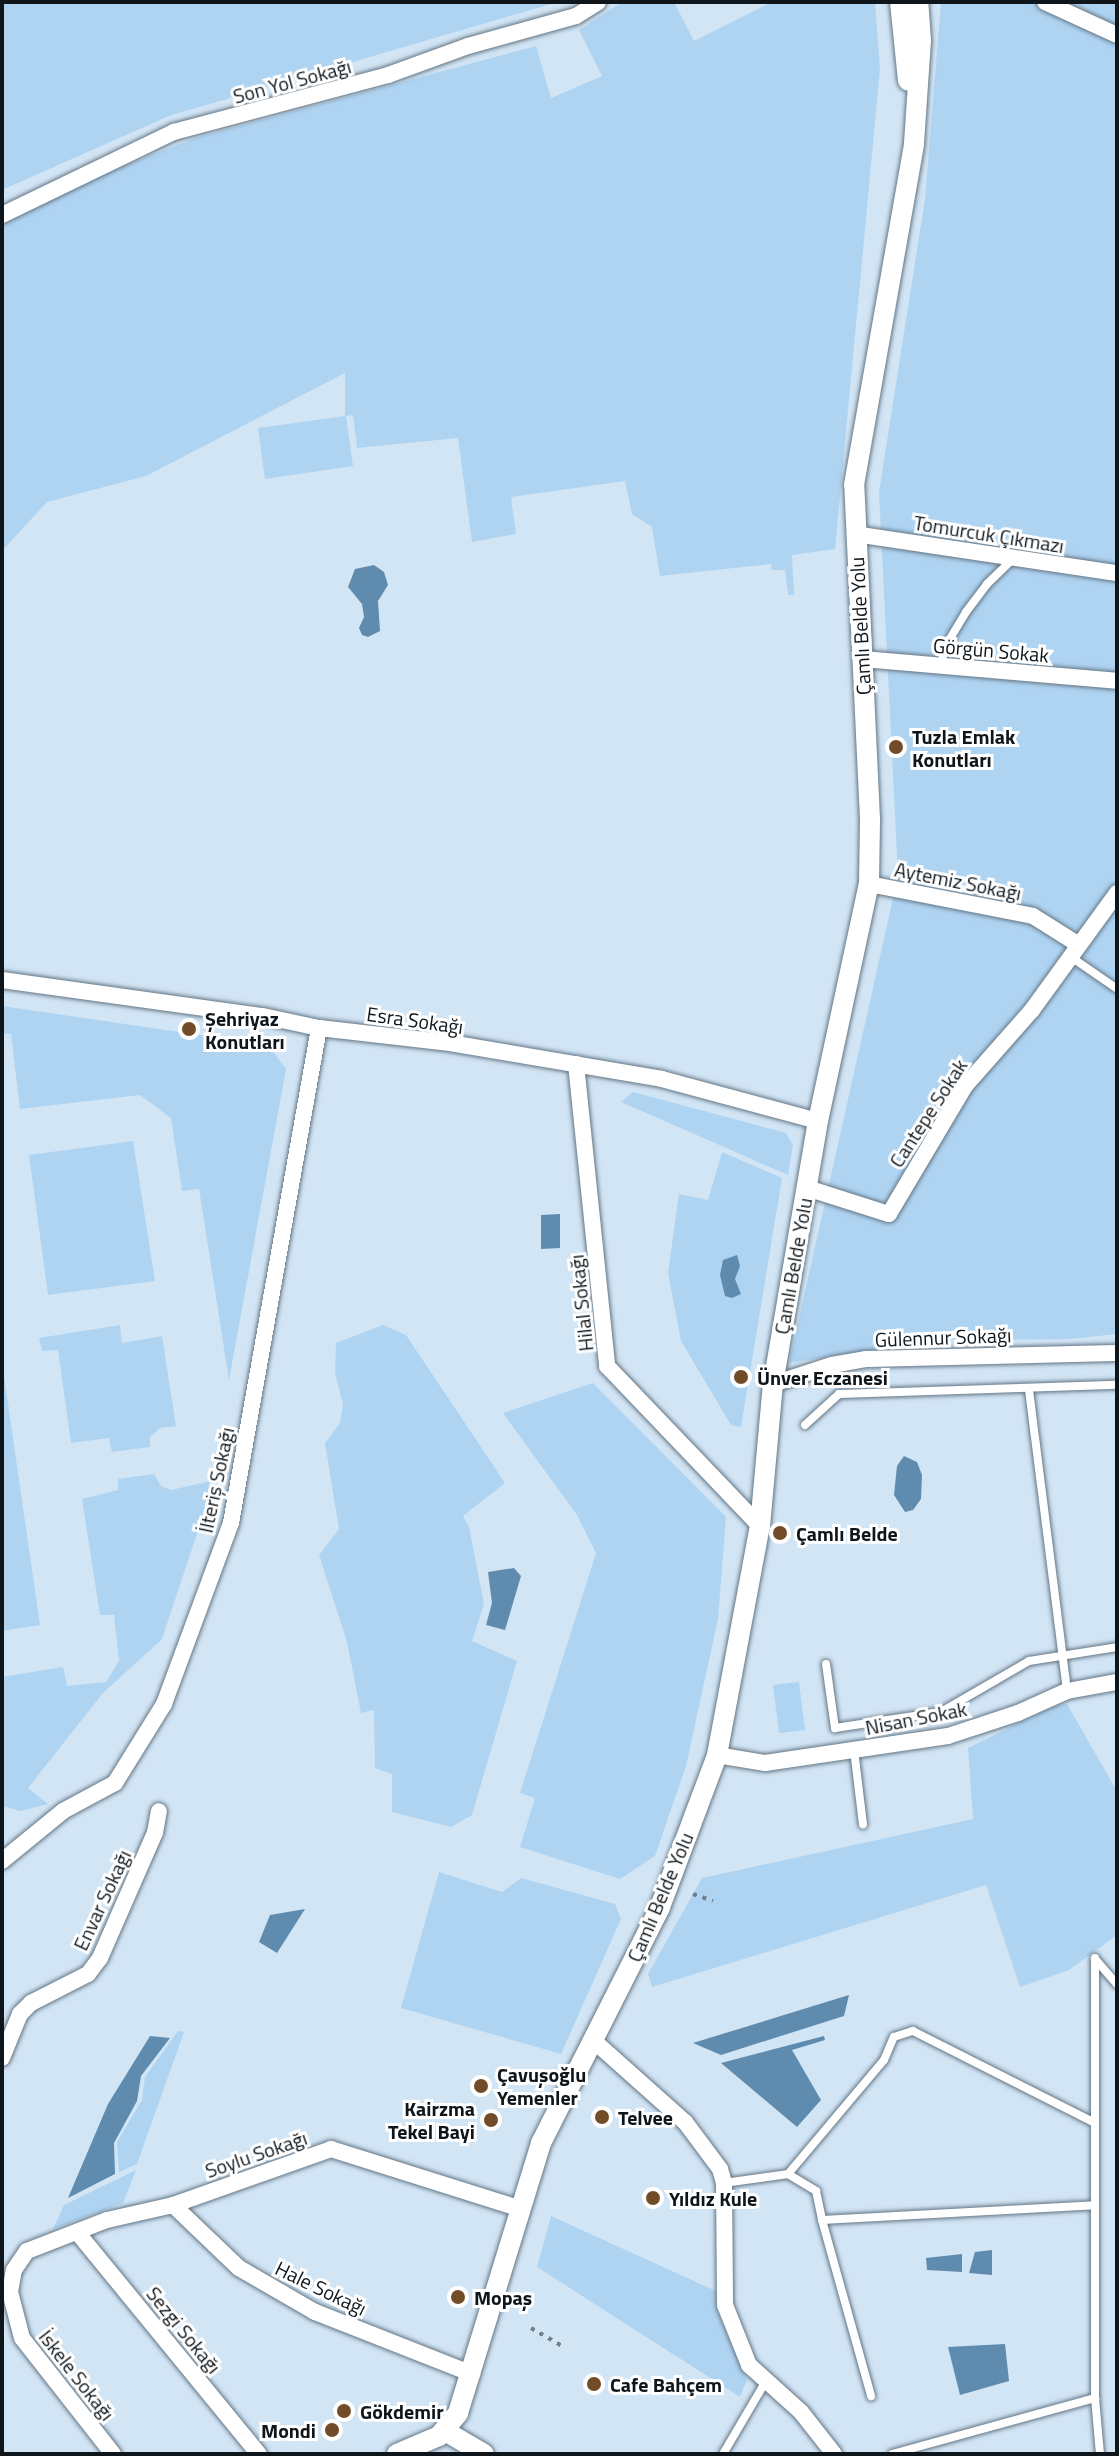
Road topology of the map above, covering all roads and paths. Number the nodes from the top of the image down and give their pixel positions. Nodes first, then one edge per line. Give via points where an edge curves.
1 (598, 2) edge
2 (900, 2) edge
3 (918, 2) edge
4 (1045, 2) edge
5 (581, 7) edge
6 (1117, 35) edge
7 (914, 143) junction
8 (2, 215) edge
9 (855, 534) junction
10 (1015, 558) junction
11 (1117, 573) edge
12 (862, 659) junction
13 (940, 666) junction
14 (1117, 681) edge
15 (869, 884) junction
16 (1117, 893) edge
17 (1075, 951) junction
18 (2, 980) edge
19 (1116, 988) edge
20 (319, 1028) junction
21 (576, 1064) junction
22 (818, 1121) junction
23 (807, 1188) junction
24 (1117, 1353) edge
25 (773, 1384) junction
26 (1117, 1385) edge
27 (1029, 1390) junction
28 (805, 1425) dead end
29 (760, 1526) junction
30 (1117, 1647) edge
31 (1062, 1657) junction
32 (826, 1664) dead end
33 (1117, 1682) edge
34 (1067, 1691) junction
35 (854, 1750) junction
36 (717, 1755) junction
37 (159, 1811) dead end
38 (863, 1824) dead end
39 (2, 1861) edge
40 (693, 1894) dead end
41 (713, 1901) dead end
42 (1117, 1984) edge
43 (594, 2041) junction
44 (2, 2058) edge
45 (1093, 2122) junction
46 (788, 2174) junction
47 (724, 2183) junction
48 (173, 2205) junction
49 (1095, 2205) junction
50 (521, 2209) junction
51 (822, 2220) junction
52 (77, 2232) junction
53 (8, 2268) edge
54 (531, 2328) dead end
55 (564, 2347) dead end
56 (472, 2374) junction
57 (766, 2381) junction
58 (871, 2396) dead end
59 (1095, 2398) junction
60 (445, 2431) junction
61 (113, 2454) edge
62 (259, 2454) edge
63 (397, 2454) edge
64 (484, 2454) edge
65 (723, 2454) edge
66 (834, 2454) edge
67 (892, 2454) edge
68 (1100, 2454) edge

1 - 5 street, Son Yol Sokağı
2 - 7 street, Çamlı Belde Yolu
3 - 7 street, Çamlı Belde Yolu via 921,41
4 - 6 street
5 - 8 street, Son Yol Sokağı via 388,75 174,132
7 - 9 street, Çamlı Belde Yolu via 854,485
9 - 10 street, Tomurcuk Çıkmazı
9 - 12 street, Çamlı Belde Yolu
10 - 11 street, Tomurcuk Çıkmazı
10 - 13 lane via 966,612
12 - 13 street, Görgün Sokak
12 - 15 street, Çamlı Belde Yolu
13 - 14 street, Görgün Sokak
15 - 17 street, Aytemiz Sokağı via 1033,916
15 - 22 street, Çamlı Belde Yolu
16 - 17 street, Cantepe Sokak
17 - 19 lane
17 - 23 street, Cantepe Sokak via 965,1086 889,1214
18 - 20 street, Esra Sokağı
20 - 21 street, Esra Sokağı
20 - 39 street, İlteriş Sokağı via 231,1523 164,1704 115,1783 63,1811
21 - 22 street, Esra Sokağı via 662,1079
21 - 29 street, Hilal Sokağı via 607,1366
22 - 23 street, Çamlı Belde Yolu
23 - 25 street, Çamlı Belde Yolu
24 - 25 street, Gülennur Sokağı via 879,1358 832,1365
25 - 29 street, Çamlı Belde Yolu
26 - 27 lane
27 - 28 lane via 839,1394
27 - 31 lane
29 - 36 street, Çamlı Belde Yolu
30 - 31 lane
31 - 32 lane via 1029,1661 941,1712 835,1728
31 - 34 lane
33 - 34 street, Nisan Sokak
34 - 35 street, Nisan Sokak via 948,1736
35 - 36 street, Nisan Sokak via 765,1763
35 - 38 lane
36 - 43 street, Çamlı Belde Yolu via 660,1907
37 - 44 street, Envar Sokağı via 155,1833 100,1958 88,1974 20,2014
40 - 41 path
42 - 45 lane via 1095,1958
43 - 47 street via 685,2122 720,2169
43 - 50 street, Çamlı Belde Yolu via 541,2143
45 - 46 lane via 913,2031 894,2037 884,2060
45 - 49 lane
46 - 47 lane
46 - 51 lane via 816,2191
47 - 57 street via 725,2305 749,2365
48 - 50 street, Soylu Sokağı via 331,2149
48 - 52 street, Soylu Sokağı
48 - 56 street, Hale Sokağı via 239,2268 315,2312
49 - 51 lane
49 - 59 lane
50 - 56 street, Çamlı Belde Yolu
51 - 58 lane
52 - 53 street, Soylu Sokağı via 27,2251
52 - 62 street, Sezgi Sokağı
53 - 61 street, İskele Sokağı via 22,2338
54 - 55 path
56 - 60 street, Çamlı Belde Yolu via 458,2413
57 - 65 lane
57 - 66 street via 801,2412
59 - 67 lane
59 - 68 lane
60 - 63 street
60 - 64 street

